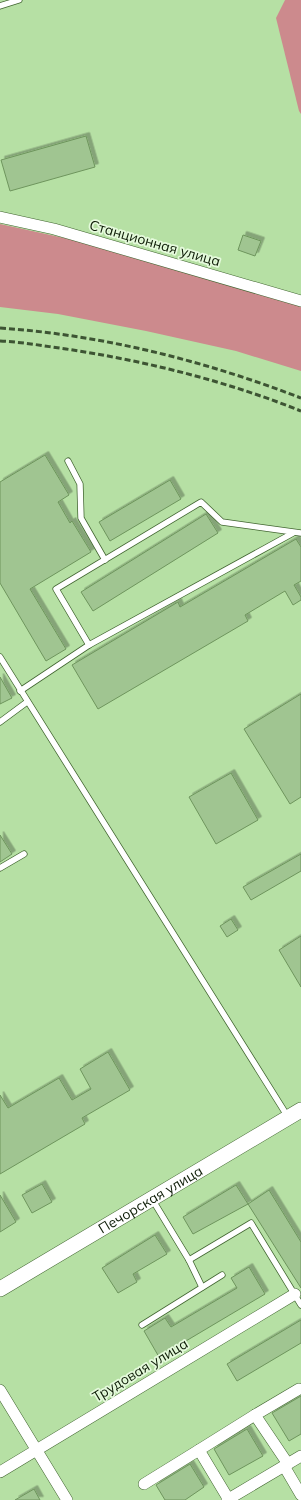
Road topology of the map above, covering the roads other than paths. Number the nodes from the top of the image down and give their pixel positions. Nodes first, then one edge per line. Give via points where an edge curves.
1 (20, 0) edge
2 (0, 6) edge
3 (0, 217) edge
4 (301, 301) edge
5 (68, 462) dead end
6 (293, 533) junction
7 (301, 533) edge
8 (105, 560) junction
9 (89, 645) junction
10 (0, 657) edge
11 (20, 691) junction
12 (27, 702) junction
13 (0, 722) edge
14 (24, 854) dead end
15 (0, 868) edge
16 (301, 1110) edge
17 (288, 1117) junction
18 (152, 1198) junction
19 (189, 1260) junction
20 (222, 1275) dead end
21 (202, 1287) junction
22 (0, 1289) edge
23 (295, 1294) junction
24 (301, 1305) edge
25 (142, 1325) dead end
26 (299, 1388) dead end
27 (0, 1390) edge
28 (255, 1415) junction
29 (37, 1450) junction
30 (199, 1450) junction
31 (301, 1456) edge
32 (286, 1465) junction
33 (0, 1472) edge
34 (144, 1484) dead end
35 (301, 1495) edge
36 (66, 1500) edge
37 (228, 1500) edge

1 - 2 lane
3 - 4 street, Станционная улица via 54,229
5 - 8 lane via 80,484 81,518
6 - 7 lane
6 - 8 lane via 222,522 201,502
6 - 9 lane
8 - 9 lane via 56,589
9 - 11 lane
10 - 11 lane
11 - 12 lane
12 - 13 lane
12 - 17 lane
14 - 15 lane
16 - 17 street, Печорская улица
17 - 18 street, Печорская улица
18 - 19 lane
18 - 22 street, Печорская улица
19 - 21 lane
19 - 23 lane via 251,1222
20 - 21 lane
21 - 25 lane
23 - 24 lane
23 - 29 street, Трудовая улица
26 - 28 street
27 - 29 street
28 - 30 street
28 - 32 street
29 - 33 street, Трудовая улица
29 - 36 street
30 - 34 street
30 - 37 street
31 - 32 street
32 - 35 street
32 - 37 street

